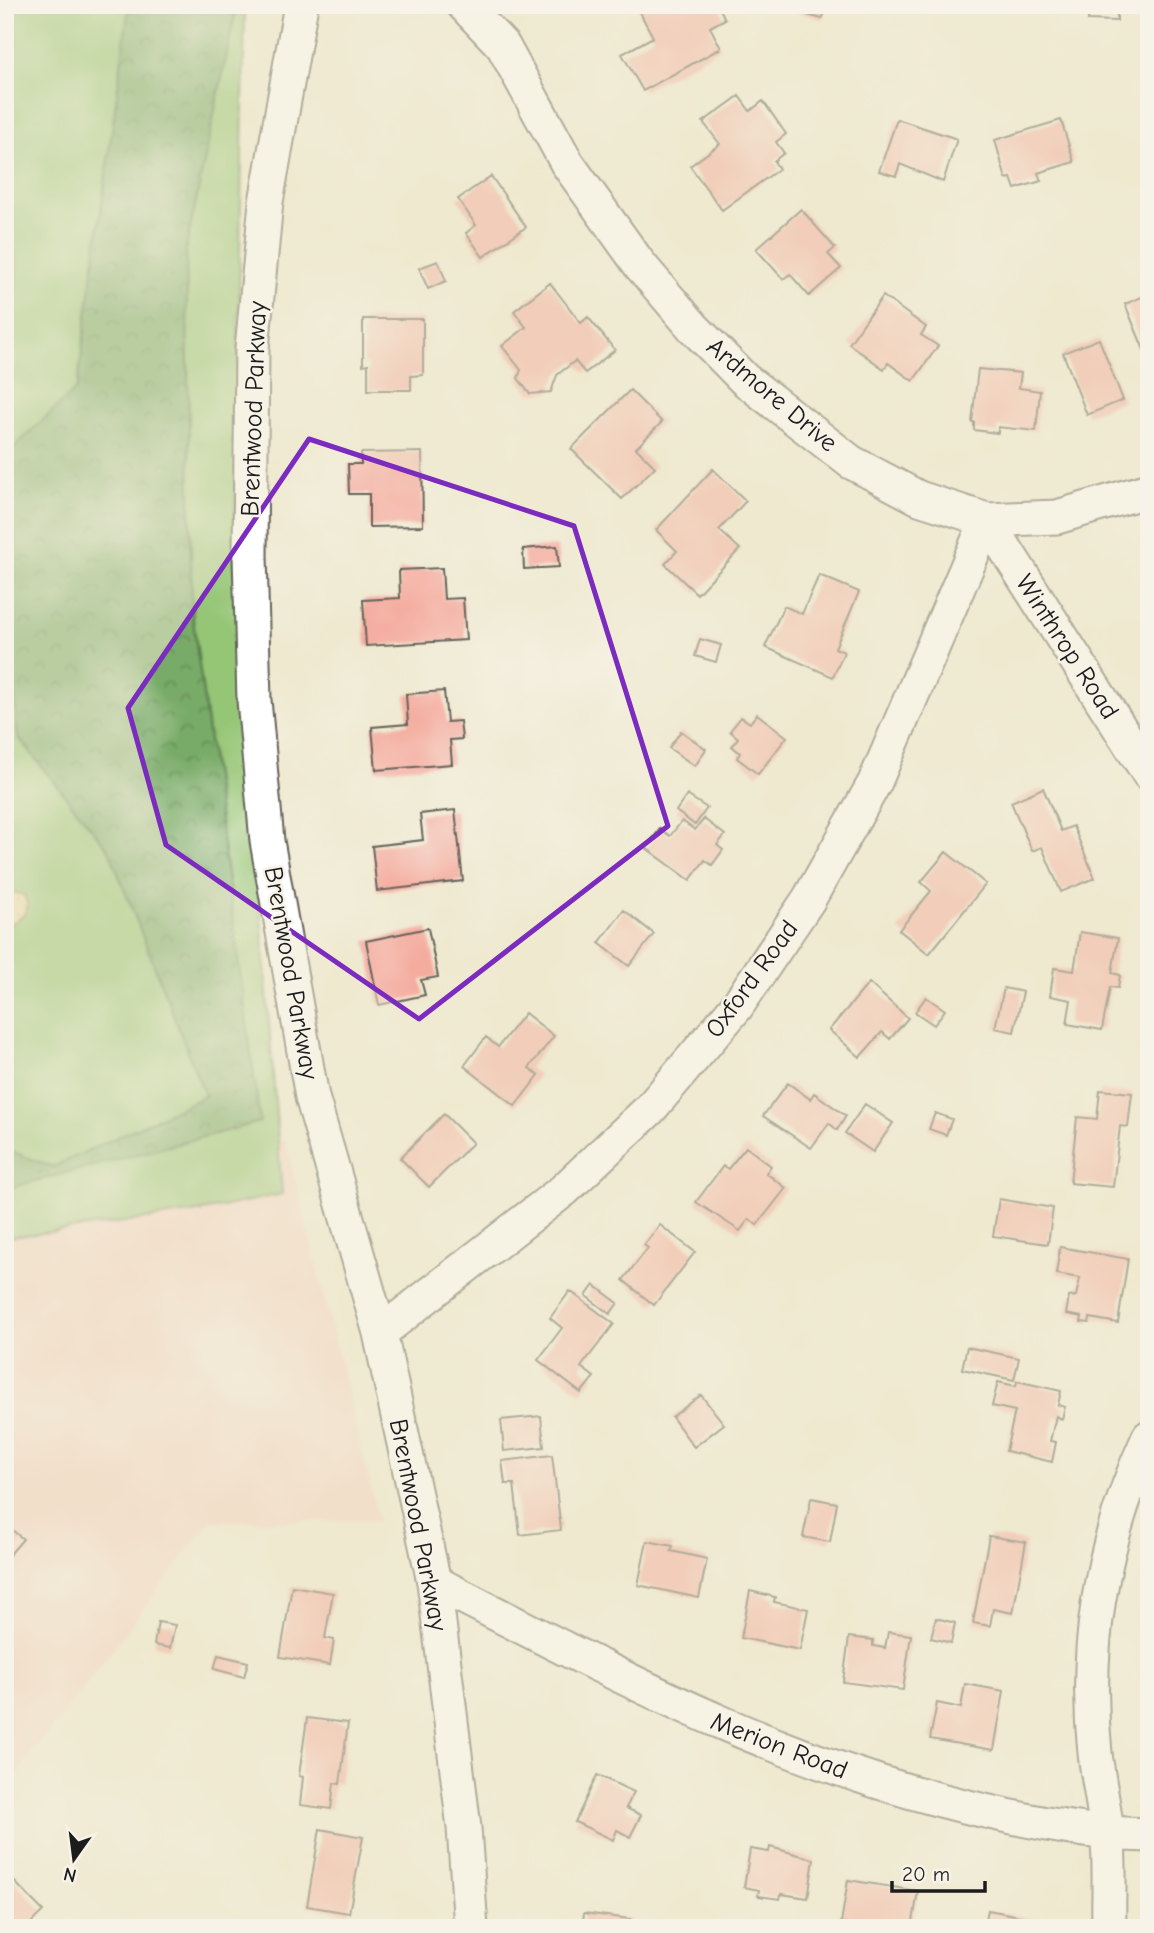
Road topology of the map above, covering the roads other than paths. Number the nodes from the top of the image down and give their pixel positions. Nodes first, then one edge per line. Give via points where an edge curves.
1 (301, 5) edge
2 (464, 5) edge
3 (1149, 490) edge
4 (987, 520) junction
5 (1149, 774) edge
6 (380, 1333) junction
7 (1149, 1437) edge
8 (434, 1582) junction
9 (1108, 1834) junction
10 (1149, 1835) edge
11 (471, 1928) edge
12 (1108, 1928) edge

1 - 6 street, Brentwood Parkway via 266,202 252,349 254,700 267,841 312,1097
2 - 4 street, Ardmore Drive via 503,46 567,163 640,265 744,379 851,462 919,498
3 - 4 street, Ardmore Drive via 1057,517
4 - 5 street, Winthrop Road
4 - 6 street, Oxford Road via 875,782 809,899 737,1006 650,1109 564,1190
6 - 8 street, Brentwood Parkway
7 - 9 street via 1117,1513 1100,1586 1092,1668 1094,1752
8 - 9 street, Merion Road via 693,1713 802,1757 913,1795
8 - 11 street, Brentwood Parkway via 464,1828
9 - 10 street, Merion Road
9 - 12 street

